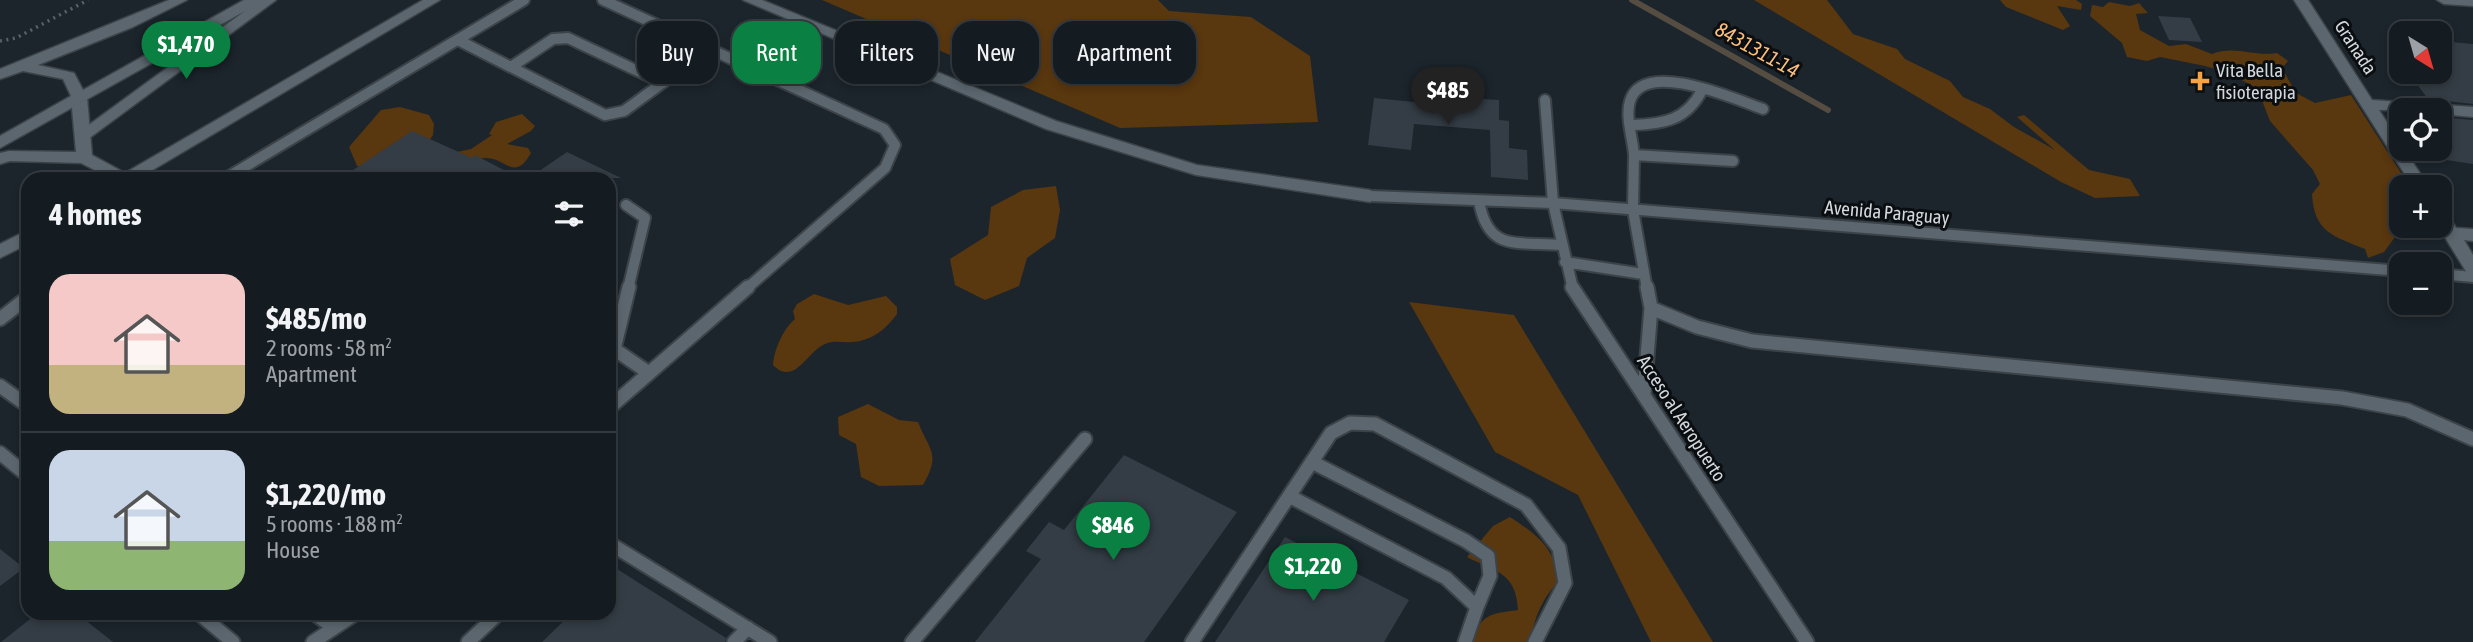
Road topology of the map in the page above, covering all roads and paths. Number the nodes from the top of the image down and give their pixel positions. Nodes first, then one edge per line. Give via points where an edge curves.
1 (88, 0) edge
2 (180, 0) edge
3 (254, 0) edge
4 (269, 0) edge
5 (433, 0) edge
6 (524, 0) edge
7 (603, 0) edge
8 (750, 0) edge
9 (2301, 0) edge
10 (2444, 0) edge
11 (2473, 2) edge
12 (648, 21) edge
13 (458, 40) junction
14 (0, 41) edge
15 (718, 53) edge
16 (20, 65) junction
17 (511, 67) junction
18 (637, 71) edge
19 (0, 74) edge
20 (662, 84) edge
21 (1702, 90) junction
22 (79, 97) junction
23 (1545, 100) dead end
24 (2367, 104) junction
25 (1763, 109) dead end
26 (2473, 112) edge
27 (1633, 125) junction
28 (83, 135) junction
29 (0, 144) edge
30 (1634, 155) junction
31 (84, 158) junction
32 (0, 159) edge
33 (1733, 161) dead end
34 (111, 172) edge
35 (138, 172) edge
36 (236, 172) edge
37 (2413, 175) edge
38 (1370, 197) joint
39 (1479, 201) junction
40 (1553, 203) junction
41 (626, 205) dead end
42 (1633, 209) junction
43 (2452, 233) edge
44 (2473, 234) edge
45 (2452, 236) edge
46 (21, 240) edge
47 (1562, 246) junction
48 (0, 252) edge
49 (1565, 262) junction
50 (2473, 269) edge
51 (2389, 270) edge
52 (1643, 274) junction
53 (2452, 275) edge
54 (2473, 276) edge
55 (21, 302) edge
56 (1651, 308) junction
57 (0, 318) edge
58 (616, 341) edge
59 (616, 350) edge
60 (649, 373) junction
61 (0, 386) edge
62 (1644, 394) junction
63 (21, 401) edge
64 (616, 402) edge
65 (1085, 439) dead end
66 (2473, 439) edge
67 (0, 453) edge
68 (1312, 462) junction
69 (21, 470) edge
70 (1289, 496) junction
71 (616, 547) edge
72 (1477, 607) junction
73 (207, 620) edge
74 (323, 620) edge
75 (345, 620) edge
76 (491, 620) edge
77 (333, 627) junction
78 (748, 628) junction
79 (233, 642) edge
80 (313, 642) edge
81 (468, 642) edge
82 (734, 642) edge
83 (771, 642) edge
84 (912, 642) edge
85 (1192, 642) edge
86 (1465, 642) edge
87 (1535, 642) edge
88 (1807, 642) edge

1 - 14 path via 16,38
2 - 16 street
3 - 22 street
4 - 28 street
5 - 35 street
6 - 13 lane
7 - 12 lane
8 - 38 street via 1064,129 1196,170
9 - 24 street, Granada
10 - 11 street
13 - 17 lane
13 - 36 lane
15 - 60 lane via 884,129 895,145 885,168
16 - 19 street
16 - 22 street via 69,76
17 - 18 lane via 552,39 568,38
17 - 20 lane via 605,115 624,111
21 - 25 lane
21 - 27 lane via 1697,102 1677,121
21 - 27 lane via 1666,79 1647,81 1630,99
22 - 28 street
22 - 29 street
23 - 40 lane, Acceso al Aeropuerto
24 - 26 street
24 - 37 street, Granada
27 - 30 lane
28 - 31 street
30 - 33 lane
30 - 42 lane
31 - 32 street
31 - 34 street
38 - 39 lane, Avenida Paraguay
39 - 40 lane, Avenida Paraguay
39 - 47 lane via 1491,236
40 - 42 lane, Avenida Paraguay
40 - 47 lane, Acceso al Aeropuerto
41 - 58 lane via 645,218
42 - 51 lane, Avenida Paraguay
42 - 52 lane
43 - 44 street
45 - 50 street
46 - 48 street
47 - 49 lane, Acceso al Aeropuerto
49 - 52 lane
49 - 62 lane, Acceso al Aeropuerto via 1571,285
52 - 56 lane
53 - 54 lane
55 - 57 lane
56 - 62 lane
56 - 66 lane via 1697,327 1752,341 2342,398 2407,410
59 - 60 lane
60 - 64 lane
61 - 63 lane
62 - 88 lane, Acceso al Aeropuerto
65 - 84 lane
67 - 69 lane
68 - 70 lane
68 - 72 lane via 1488,556 1490,576
68 - 87 lane via 1331,433 1350,423 1376,424 1526,505 1559,548 1564,583
70 - 72 lane via 1446,578
70 - 85 lane
71 - 78 lane
72 - 86 lane
73 - 79 lane
74 - 77 lane
75 - 77 lane
76 - 81 lane
77 - 80 lane
78 - 82 lane
78 - 83 lane

